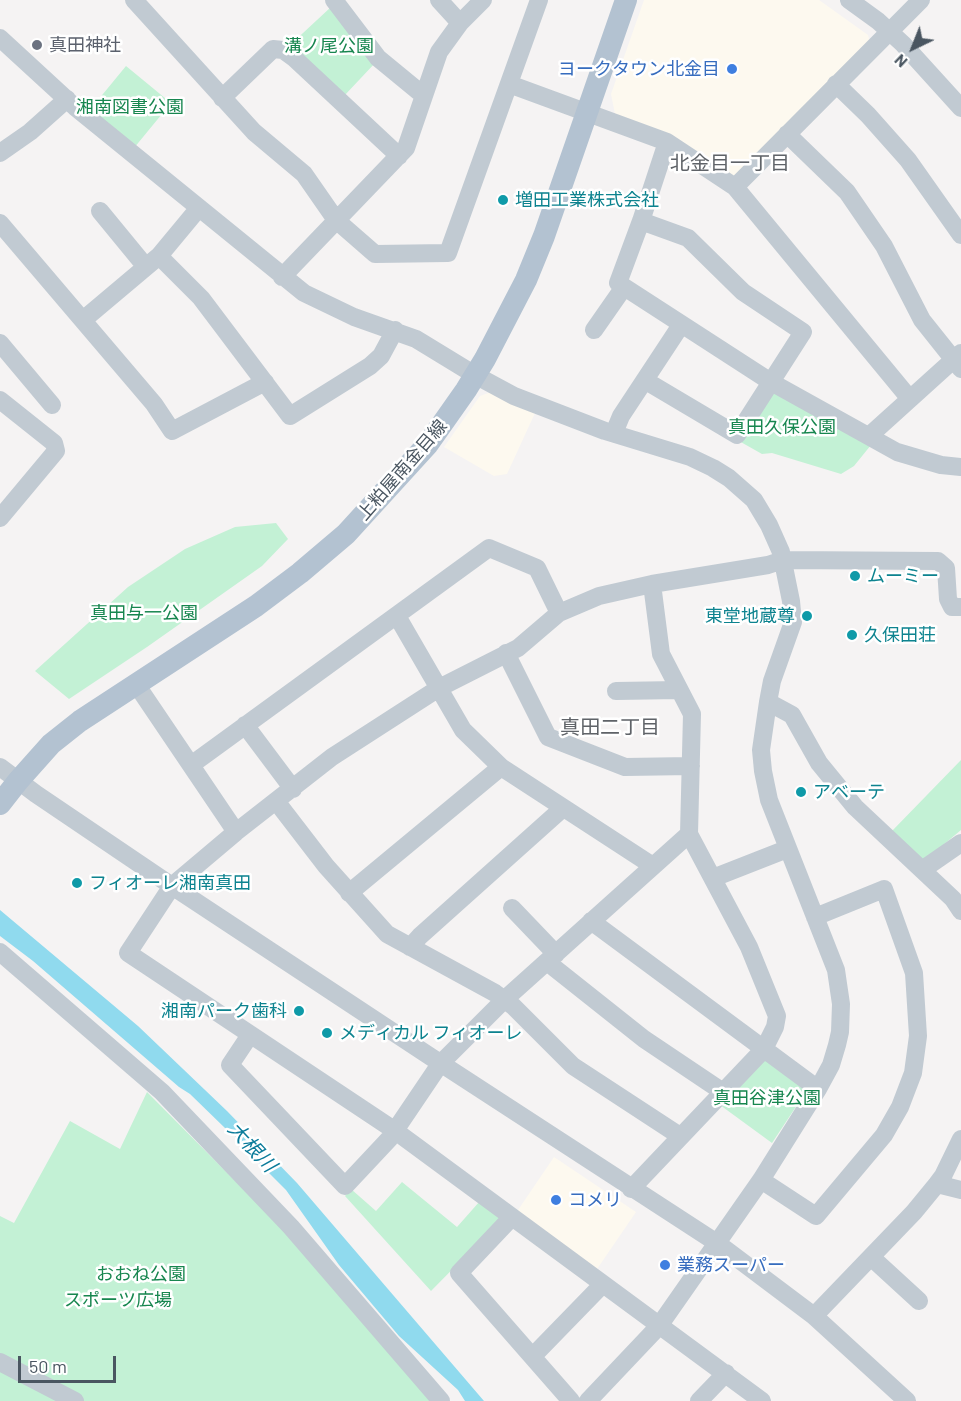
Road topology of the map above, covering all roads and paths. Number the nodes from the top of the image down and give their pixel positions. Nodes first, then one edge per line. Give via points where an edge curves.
1 (134, 0) edge
2 (334, 0) edge
3 (439, 0) edge
4 (483, 0) edge
5 (539, 0) edge
6 (626, 0) edge
7 (849, 0) edge
8 (921, 0) edge
9 (460, 23) junction
10 (890, 32) junction
11 (0, 38) edge
12 (509, 84) junction
13 (836, 84) junction
14 (423, 94) junction
15 (222, 98) junction
16 (66, 99) junction
17 (961, 108) edge
18 (587, 112) junction
19 (787, 134) junction
20 (667, 142) junction
21 (0, 153) edge
22 (399, 156) junction
23 (735, 187) junction
24 (198, 209) junction
25 (100, 210) dead end
26 (336, 220) junction
27 (641, 221) junction
28 (0, 222) edge
29 (961, 235) edge
30 (153, 262) junction
31 (282, 277) junction
32 (624, 287) junction
33 (83, 320) junction
34 (681, 325) junction
35 (395, 330) junction
36 (594, 330) dead end
37 (0, 343) edge
38 (959, 360) edge
39 (476, 375) junction
40 (646, 381) junction
41 (265, 382) junction
42 (771, 382) junction
43 (910, 399) junction
44 (0, 400) edge
45 (41, 401) dead end
46 (614, 433) junction
47 (869, 436) junction
48 (961, 467) edge
49 (0, 518) edge
50 (783, 560) junction
51 (652, 584) junction
52 (961, 607) edge
53 (559, 613) junction
54 (398, 616) junction
55 (506, 653) junction
56 (136, 684) junction
57 (440, 688) junction
58 (679, 690) junction
59 (616, 691) dead end
60 (768, 702) junction
61 (244, 725) junction
62 (190, 765) junction
63 (0, 766) edge
64 (691, 766) junction
65 (501, 768) junction
66 (18, 781) junction
67 (293, 789) junction
68 (276, 801) junction
69 (0, 804) edge
70 (563, 808) junction
71 (236, 832) junction
72 (689, 834) junction
73 (961, 843) edge
74 (787, 849) junction
75 (653, 866) junction
76 (922, 870) junction
77 (713, 878) junction
78 (172, 886) junction
79 (349, 893) junction
80 (512, 908) dead end
81 (961, 911) edge
82 (815, 916) junction
83 (591, 921) junction
84 (410, 947) junction
85 (0, 952) edge
86 (552, 958) junction
87 (504, 1000) junction
88 (250, 1035) junction
89 (764, 1049) junction
90 (440, 1064) junction
91 (818, 1089) junction
92 (723, 1092) junction
93 (394, 1130) junction
94 (680, 1136) junction
95 (961, 1139) edge
96 (761, 1180) junction
97 (937, 1184) junction
98 (631, 1189) junction
99 (961, 1190) edge
100 (512, 1217) junction
101 (717, 1244) junction
102 (871, 1257) junction
103 (603, 1284) junction
104 (919, 1301) dead end
105 (814, 1316) junction
106 (659, 1326) junction
107 (533, 1356) junction
108 (0, 1362) edge
109 (726, 1373) junction
110 (75, 1401) edge
111 (441, 1401) edge
112 (571, 1401) edge
113 (588, 1401) edge
114 (699, 1401) edge
115 (762, 1401) edge
116 (907, 1401) edge

1 - 15 street
2 - 14 street via 378,58
3 - 9 street
4 - 9 street
5 - 12 street
6 - 18 main road, 上粕屋南金目線
7 - 10 street
8 - 10 street
9 - 14 street via 439,52
10 - 13 street
10 - 17 street
11 - 16 street
12 - 18 street
12 - 26 street via 448,253 375,254
13 - 19 street
13 - 29 street via 908,160
14 - 22 street via 406,148
15 - 22 street via 273,49 283,51
15 - 26 street via 254,132 304,174
16 - 21 street
16 - 24 street
18 - 20 street
18 - 39 main road, 上粕屋南金目線 via 526,280
19 - 23 street
19 - 38 street via 847,192 884,246 922,320
20 - 23 street
20 - 27 street
22 - 26 street
23 - 43 street
24 - 30 street
24 - 31 street
25 - 30 street
26 - 31 street
27 - 32 street via 618,283
27 - 42 street via 688,238 743,292 803,332
28 - 33 street
30 - 33 street
30 - 41 street via 201,298
31 - 35 street via 327,306
32 - 34 street
32 - 36 street
33 - 41 street via 172,431
34 - 40 street
34 - 42 street
35 - 39 street
35 - 41 street via 381,356 370,366 290,416
37 - 45 street
38 - 43 street
39 - 46 street via 514,396
39 - 56 main road, 上粕屋南金目線 via 428,444 346,534 256,606
40 - 42 street via 737,435
40 - 46 street
42 - 47 street
43 - 47 street
44 - 49 street via 54,443 56,451
46 - 50 street via 690,457 729,478 761,510
47 - 48 street via 897,452
50 - 51 street
50 - 52 street via 938,561 946,568 952,607
50 - 60 street via 792,622
51 - 53 street via 599,596
51 - 58 street via 661,654
53 - 54 street via 537,568 489,548
53 - 55 street via 518,648
54 - 57 street
54 - 61 street
55 - 57 street
55 - 64 street via 548,737 625,767
56 - 62 street
56 - 66 main road, 上粕屋南金目線 via 58,738
57 - 65 street via 463,729
57 - 67 street via 332,757
58 - 59 street
58 - 64 street via 692,714
60 - 74 street via 761,750 763,771
60 - 76 street via 792,715 819,763 855,807
61 - 62 street
61 - 67 street
62 - 71 street
63 - 66 street
64 - 72 street
65 - 70 street
65 - 79 street
66 - 69 main road, 上粕屋南金目線
66 - 78 street
67 - 68 street
68 - 71 street
68 - 79 street
70 - 75 street
70 - 84 street
71 - 78 street
72 - 75 street
72 - 77 street
73 - 76 street
74 - 77 street
74 - 82 street
75 - 83 street
76 - 81 street
77 - 89 street via 774,1004 775,1027
78 - 88 street via 128,953
78 - 90 street
79 - 84 street via 387,934
80 - 86 street
82 - 91 street via 836,970 842,1004 837,1045
82 - 96 street via 884,890 914,973 918,1036 913,1073 884,1135 816,1216
83 - 86 street
83 - 89 street
84 - 87 street
85 - 111 street via 162,1092 291,1227
86 - 87 street
86 - 92 street via 645,1039
87 - 90 street
87 - 94 street via 573,1066
88 - 93 street
88 - 93 street via 230,1065 345,1186
89 - 91 street
89 - 92 street
90 - 93 street
90 - 98 street
91 - 96 street
92 - 94 street
93 - 100 street
94 - 98 street
95 - 97 street
96 - 101 street
97 - 99 street
97 - 102 street
98 - 101 street
100 - 103 street
100 - 107 street via 459,1273
101 - 105 street
101 - 106 street
102 - 104 street
102 - 105 street
103 - 106 street
103 - 107 street
105 - 116 street
106 - 109 street
106 - 113 street
107 - 112 street
108 - 110 street
109 - 114 street
109 - 115 street

